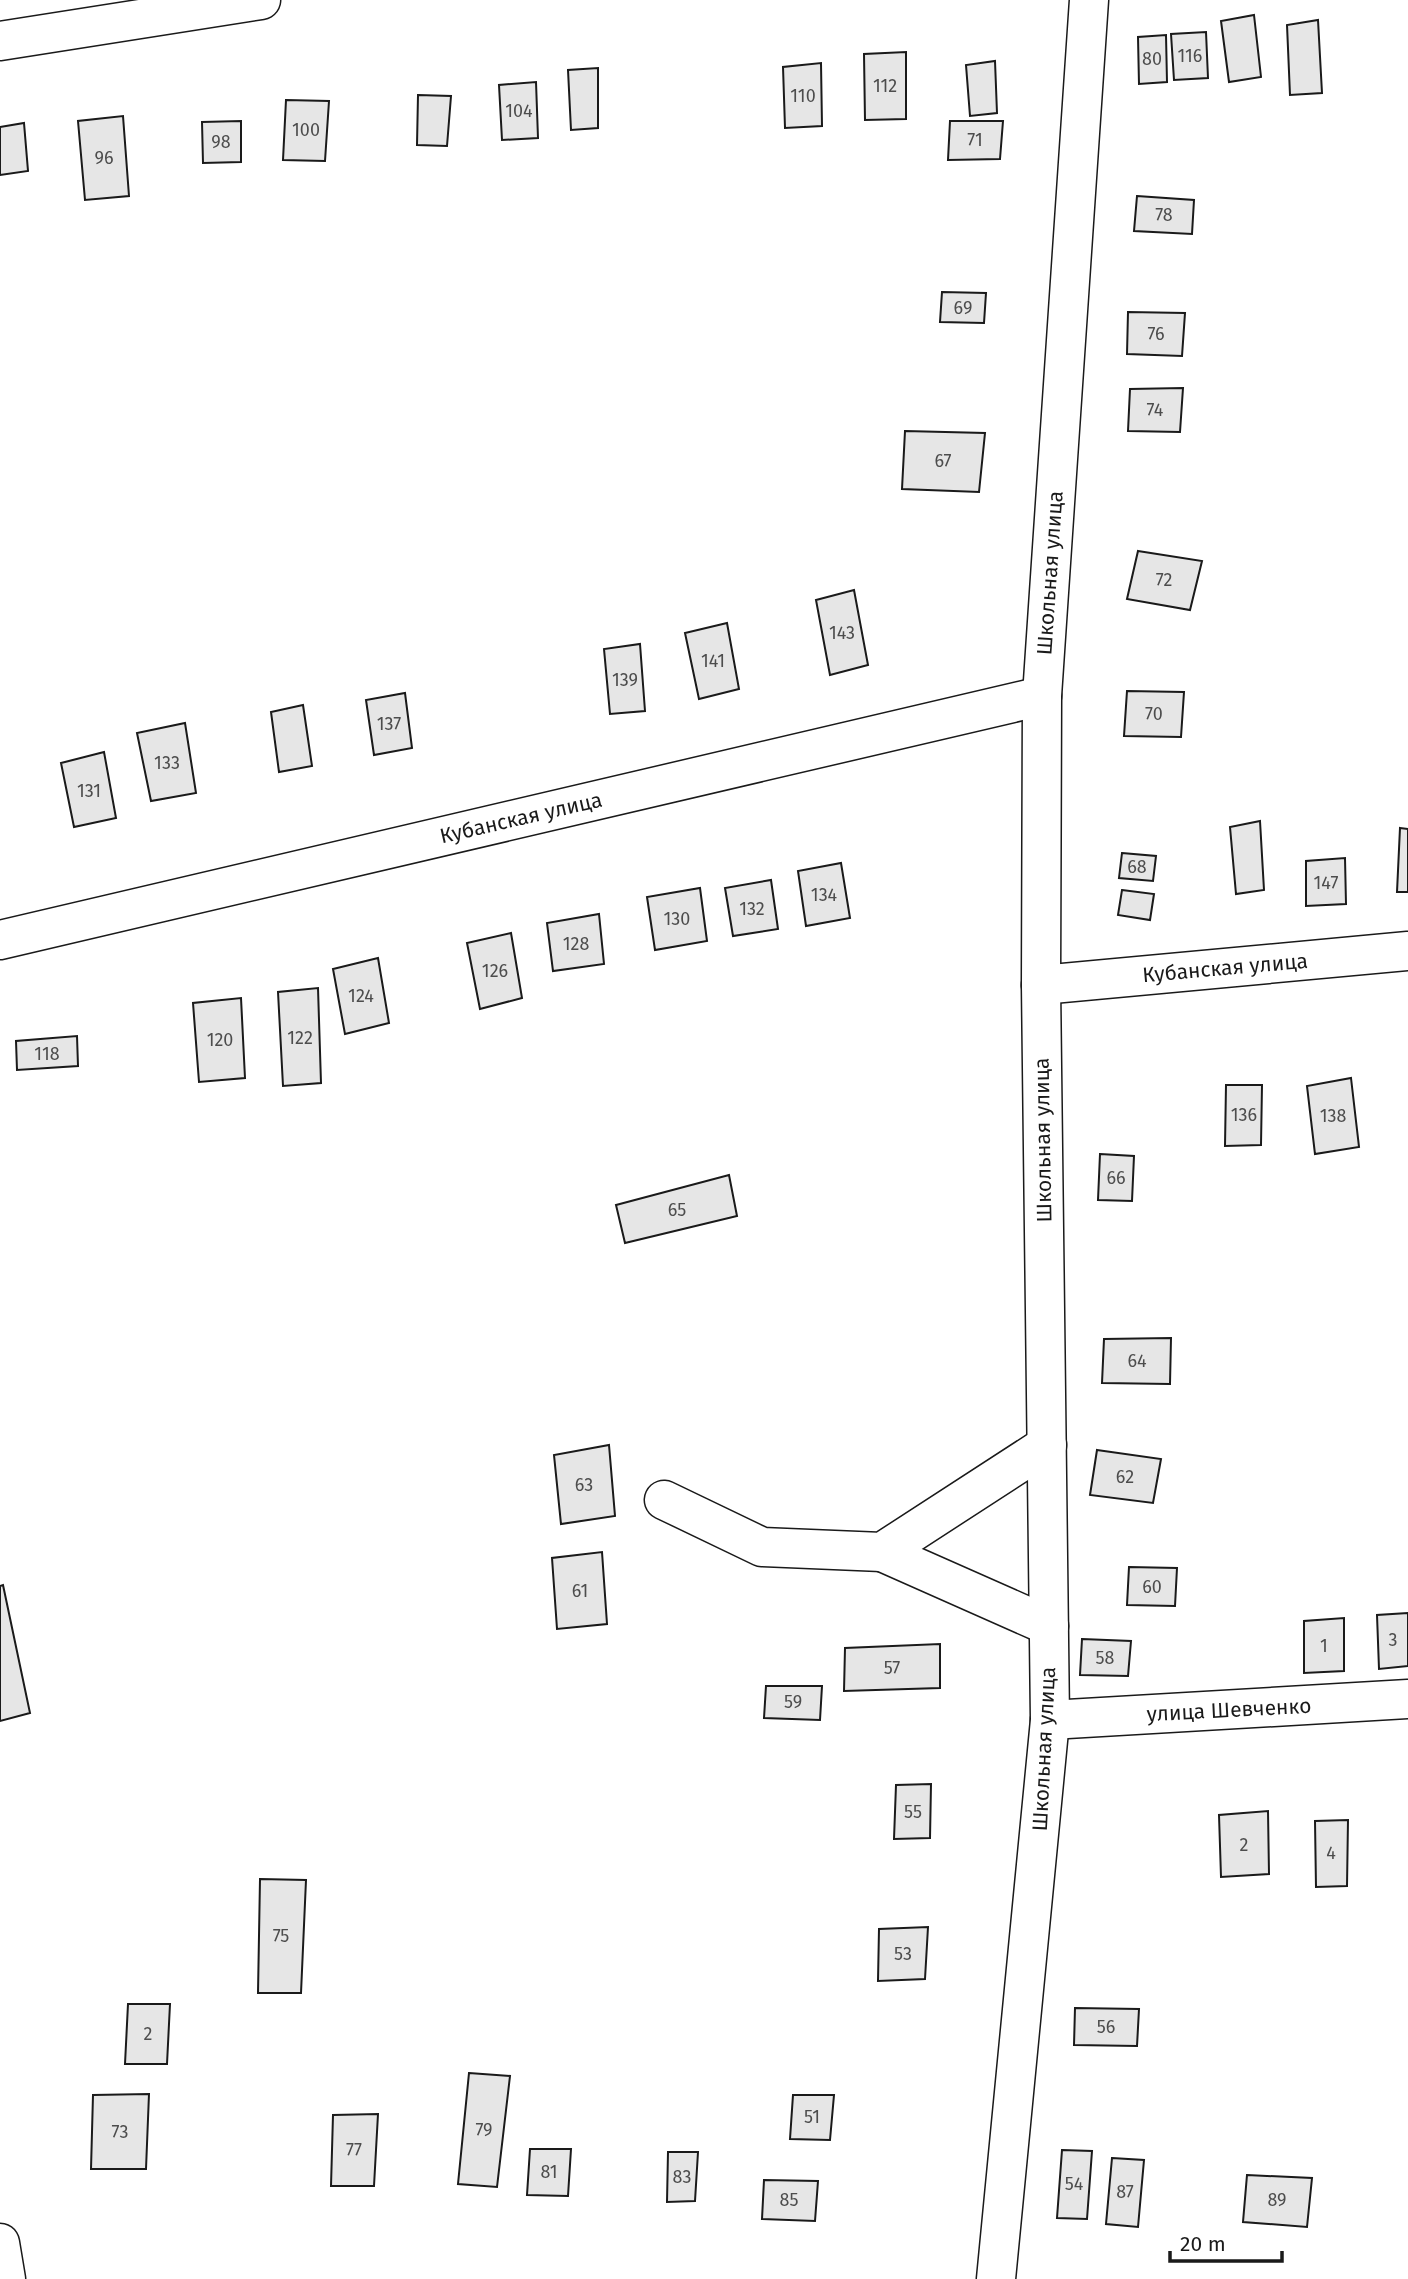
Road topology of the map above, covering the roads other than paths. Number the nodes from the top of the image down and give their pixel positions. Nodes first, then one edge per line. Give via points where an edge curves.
1 (261, 0) edge
2 (1089, 0) edge
3 (0, 41) edge
4 (1042, 696) junction
5 (0, 940) edge
6 (1408, 951) edge
7 (1041, 985) junction
8 (1046, 1445) junction
9 (663, 1500) dead end
10 (882, 1552) junction
11 (1049, 1626) junction
12 (1408, 1699) edge
13 (1050, 1720) junction
14 (0, 2243) edge
15 (6, 2279) edge
16 (996, 2279) edge

1 - 3 street
2 - 4 street, Школьная улица
4 - 5 street, Кубанская улица
4 - 7 street, Школьная улица
6 - 7 street, Кубанская улица
7 - 8 street, Школьная улица
8 - 10 street
8 - 11 street, Школьная улица
9 - 10 street via 762,1547
10 - 11 street
11 - 13 street, Школьная улица
12 - 13 street, улица Шевченко
13 - 16 street, Школьная улица
14 - 15 street

